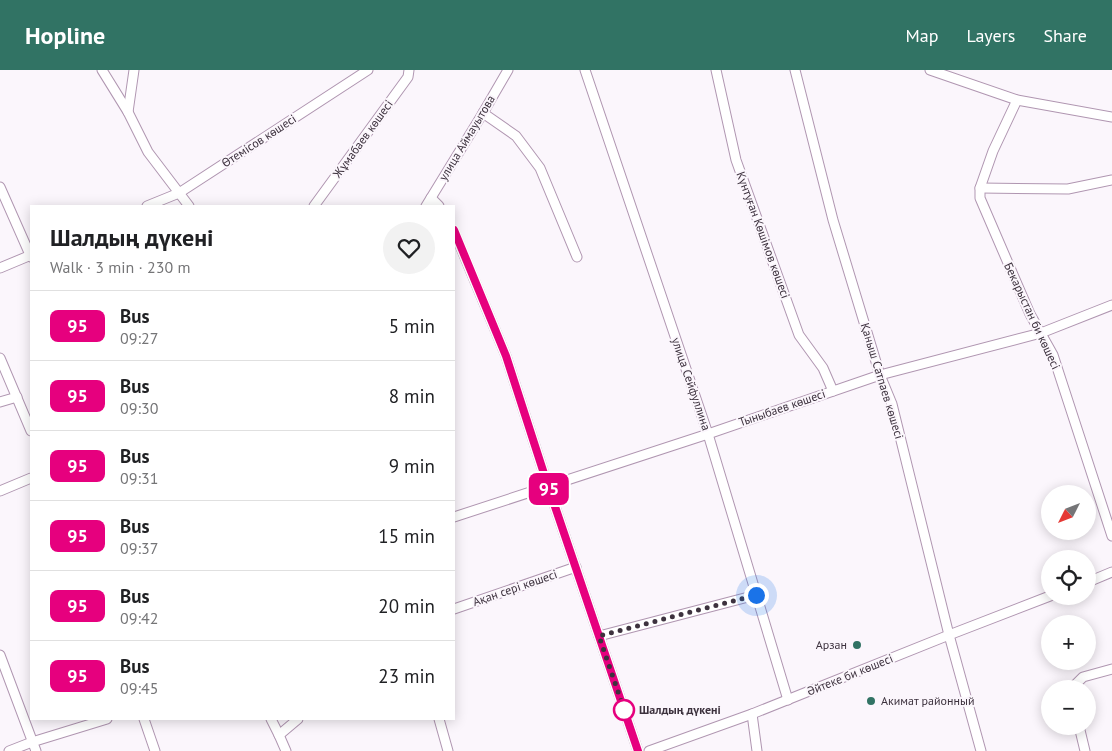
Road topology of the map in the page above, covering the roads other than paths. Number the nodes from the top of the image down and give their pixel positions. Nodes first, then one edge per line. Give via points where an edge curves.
1 (102, 70) edge
2 (134, 70) edge
3 (368, 70) edge
4 (409, 70) edge
5 (508, 70) edge
6 (585, 70) edge
7 (716, 70) edge
8 (795, 70) edge
9 (930, 70) edge
10 (950, 73) edge
11 (1017, 100) junction
12 (128, 112) junction
13 (483, 113) junction
14 (1112, 117) edge
15 (1112, 180) edge
16 (0, 187) edge
17 (980, 188) junction
18 (179, 193) junction
19 (431, 198) junction
20 (149, 205) edge
21 (188, 205) edge
22 (315, 205) edge
23 (427, 205) edge
24 (438, 205) edge
25 (455, 232) edge
26 (30, 254) edge
27 (30, 256) edge
28 (577, 257) dead end
29 (0, 268) edge
30 (1112, 305) edge
31 (1040, 333) junction
32 (0, 358) edge
33 (880, 375) junction
34 (833, 391) junction
35 (17, 396) junction
36 (0, 402) edge
37 (30, 428) edge
38 (708, 434) junction
39 (30, 478) edge
40 (548, 486) junction
41 (0, 491) edge
42 (455, 517) edge
43 (1112, 536) edge
44 (576, 567) junction
45 (1112, 572) edge
46 (1096, 579) edge
47 (756, 595) junction
48 (1041, 599) edge
49 (455, 609) edge
50 (949, 635) junction
51 (599, 636) junction
52 (0, 655) edge
53 (1112, 669) edge
54 (1080, 680) edge
55 (788, 700) junction
56 (752, 714) junction
57 (104, 720) edge
58 (144, 720) edge
59 (271, 720) edge
60 (297, 720) edge
61 (439, 720) edge
62 (279, 735) junction
63 (1081, 735) edge
64 (34, 747) edge
65 (9, 751) edge
66 (155, 751) edge
67 (286, 751) edge
68 (448, 751) edge
69 (638, 751) edge
70 (649, 751) edge
71 (757, 751) edge
72 (981, 751) edge
73 (1084, 751) edge

1 - 12 street
2 - 12 street
3 - 18 street, Өтемісов көшесі
4 - 22 street, Жұмабаев көшесі via 408,77
5 - 13 street, улица Аймауытова
6 - 38 street, улица Сейфуллина
7 - 34 street, Күнтуған Көшімов көшесі via 736,160 799,334 823,368
8 - 33 street, Қаныш Сатпаев көшесі via 833,220
9 - 10 street
10 - 11 street
11 - 14 street
11 - 17 street
12 - 18 street via 148,152
13 - 19 street, улица Аймауытова
13 - 28 street via 516,136 540,168
15 - 17 street via 1068,188
16 - 26 street
17 - 31 street, Бекарыстан би көшесі via 980,198
18 - 20 street, Өтемісов көшесі
18 - 21 street
19 - 23 street, улица Аймауытова
19 - 24 street
25 - 40 street via 506,356
27 - 29 street
30 - 31 street, Тыныбаев көшесі
31 - 33 street, Тыныбаев көшесі
31 - 43 street, Бекарыстан би көшесі via 1053,355
32 - 35 street
33 - 34 street, Тыныбаев көшесі
33 - 50 street, Қаныш Сатпаев көшесі via 892,404
34 - 38 street, Тыныбаев көшесі
35 - 36 street
35 - 37 street
38 - 40 street, Тыныбаев көшесі
38 - 47 street, улица Сейфуллина
39 - 41 street
40 - 42 street, Тыныбаев көшесі
40 - 44 street
44 - 49 street, Ақан сері көшесі
44 - 51 street
45 - 46 street
47 - 51 street
47 - 55 street, улица Сейфуллина
48 - 50 street, Әйтеке би көшесі
50 - 55 street, Әйтеке би көшесі
50 - 72 street, Қаныш Сатпаев көшесі
51 - 69 street
52 - 64 street
53 - 54 street
55 - 56 street, Әйтеке би көшесі
56 - 70 street, Әйтеке би көшесі
56 - 71 street
57 - 64 street
58 - 66 street
59 - 62 street
60 - 62 street
61 - 68 street
62 - 67 street
63 - 73 street
64 - 65 street

